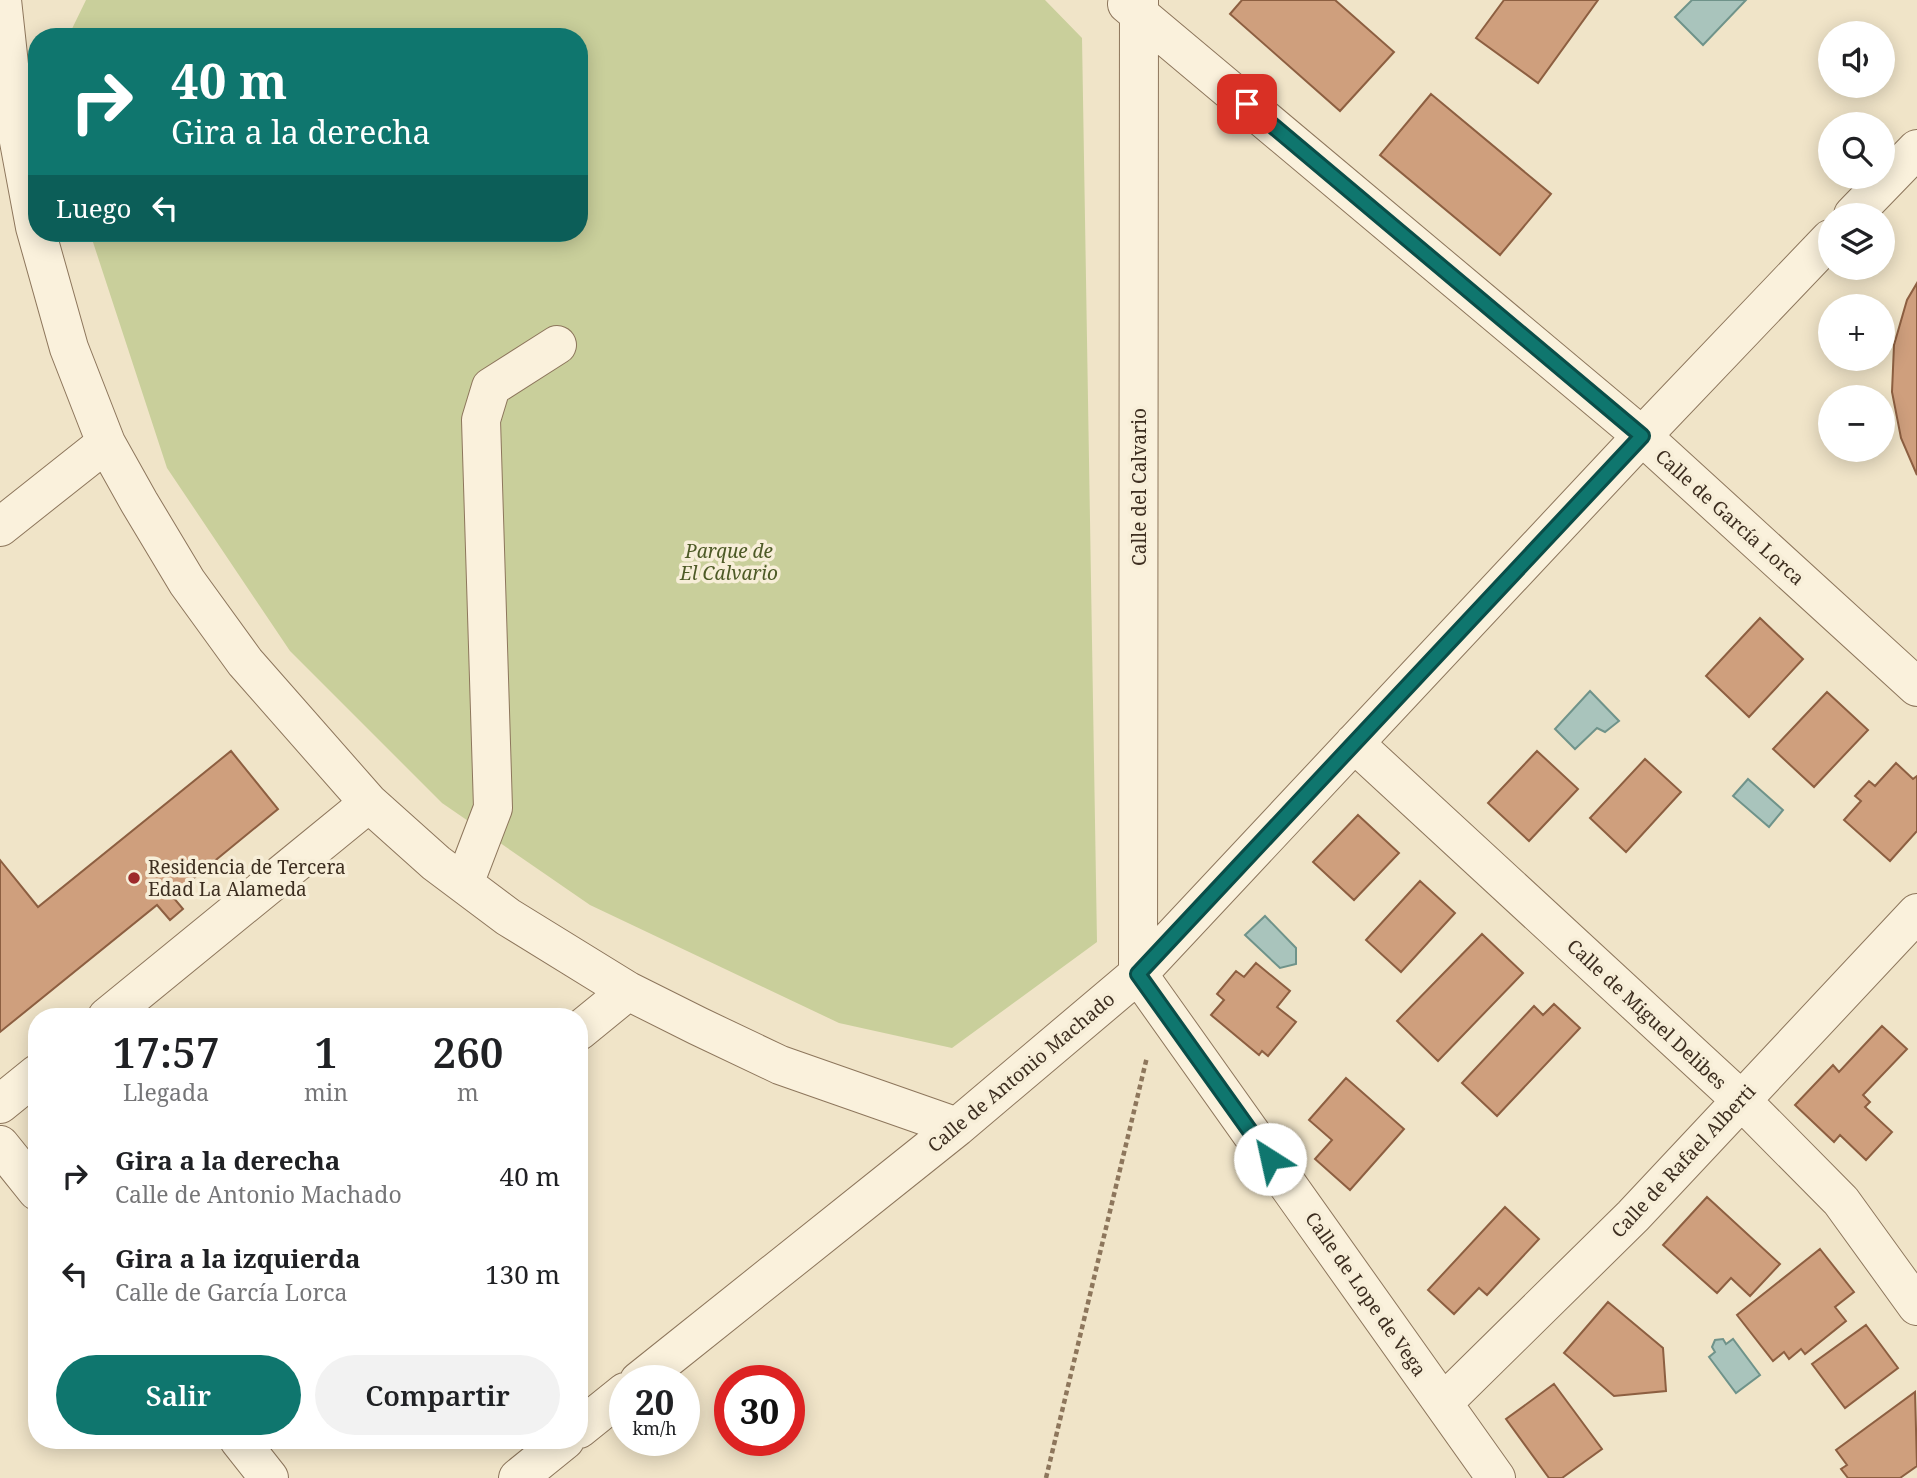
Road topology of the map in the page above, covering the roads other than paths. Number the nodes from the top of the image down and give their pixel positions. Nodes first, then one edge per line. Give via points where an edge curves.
1 (2, 0) edge
2 (1134, 5) edge
3 (1917, 149) edge
4 (28, 190) edge
5 (1865, 203) edge
6 (39, 242) edge
7 (1818, 252) edge
8 (557, 345) dead end
9 (1642, 436) junction
10 (106, 443) junction
11 (0, 527) edge
12 (1917, 687) edge
13 (1354, 743) junction
14 (369, 803) junction
15 (464, 884) junction
16 (1917, 913) edge
17 (1138, 974) junction
18 (628, 992) junction
19 (118, 1008) edge
20 (588, 1024) edge
21 (28, 1081) edge
22 (1741, 1100) junction
23 (0, 1104) edge
24 (957, 1126) junction
25 (0, 1145) edge
26 (28, 1180) edge
27 (1917, 1306) edge
28 (659, 1365) edge
29 (1443, 1403) junction
30 (609, 1405) edge
31 (588, 1422) edge
32 (246, 1449) edge
33 (554, 1449) edge
34 (270, 1478) edge
35 (518, 1478) edge
36 (1496, 1478) edge

1 - 4 street
2 - 9 street, Calle de García Lorca
2 - 17 street, Calle del Calvario
3 - 5 street
6 - 10 street via 69,348
7 - 9 street, Calle de Antonio Machado
8 - 15 street via 491,387 481,420 493,808
9 - 12 street, Calle de García Lorca
9 - 13 street, Calle de Antonio Machado
10 - 11 street
10 - 14 street via 187,582 245,662
13 - 17 street, Calle de Antonio Machado
13 - 22 street, Calle de Miguel Delibes
14 - 15 street
14 - 19 street
15 - 18 street
16 - 22 street, Calle de Rafael Alberti
17 - 24 street, Calle de Antonio Machado
17 - 29 street, Calle de Lope de Vega
18 - 20 street
18 - 24 street via 780,1065
21 - 23 street
22 - 27 street, Calle de Miguel Delibes via 1841,1201
22 - 29 street, Calle de Rafael Alberti via 1633,1216
24 - 28 street, Calle de Antonio Machado
25 - 26 street
29 - 36 street, Calle de Lope de Vega
30 - 31 street
32 - 34 street
33 - 35 street

